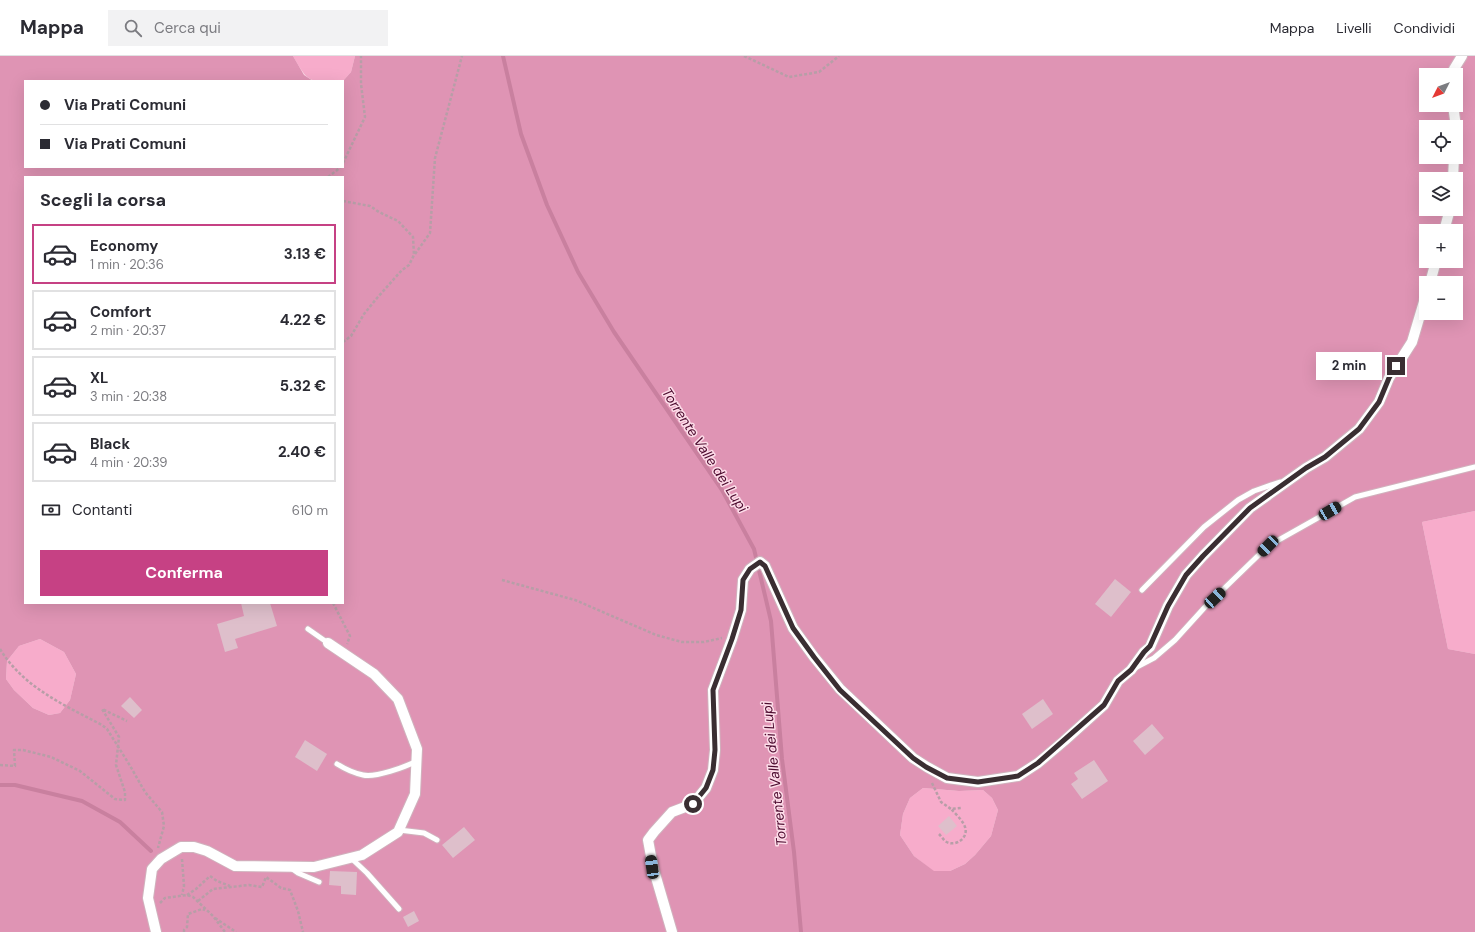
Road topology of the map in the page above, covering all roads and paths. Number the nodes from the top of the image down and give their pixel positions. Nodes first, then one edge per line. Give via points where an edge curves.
1 (361, 56) edge
2 (462, 56) edge
3 (744, 56) edge
4 (839, 56) edge
5 (1462, 56) edge
6 (1455, 68) edge
7 (344, 161) edge
8 (340, 168) edge
9 (329, 176) edge
10 (344, 201) edge
11 (414, 255) junction
12 (1419, 318) edge
13 (344, 341) edge
14 (1475, 467) edge
15 (1290, 479) junction
16 (502, 580) dead end
17 (1142, 590) dead end
18 (334, 604) edge
19 (308, 629) dead end
20 (732, 639) junction
21 (348, 642) dead end
22 (328, 643) joint
23 (0, 649) edge
24 (1131, 670) junction
25 (127, 721) dead end
26 (117, 746) junction
27 (416, 761) junction
28 (337, 764) dead end
29 (0, 765) edge
30 (926, 767) junction
31 (961, 808) dead end
32 (951, 809) junction
33 (399, 830) junction
34 (939, 834) dead end
35 (437, 840) dead end
36 (179, 849) junction
37 (351, 858) junction
38 (290, 867) junction
39 (153, 868) junction
40 (319, 882) dead end
41 (234, 886) junction
42 (187, 895) junction
43 (182, 896) junction
44 (198, 901) junction
45 (399, 909) dead end
46 (208, 911) junction
47 (151, 912) junction
48 (213, 916) junction
49 (156, 932) edge
50 (184, 932) edge
51 (225, 932) edge
52 (236, 932) edge
53 (303, 932) edge
54 (672, 932) edge

1 - 7 path via 360,84 365,117
2 - 11 path via 435,158 430,233
3 - 4 path via 789,77 819,72
5 - 6 street
8 - 9 path
10 - 11 path via 370,206 398,221 413,237
11 - 13 path via 409,266 402,270 377,298 351,336
12 - 15 street via 1412,342 1389,378 1379,402 1359,429 1325,457
14 - 24 lane via 1355,497 1268,546 1175,640 1154,658
15 - 17 lane via 1254,491 1238,500 1204,527
15 - 24 street via 1250,508 1186,575 1168,606 1150,646
16 - 20 path via 575,600 656,635 682,642
18 - 21 path via 350,636
19 - 22 lane
20 - 30 street via 741,610 743,580 750,569 760,562 765,566 793,628 840,690
20 - 54 street via 713,690 715,750 713,770 706,788 693,804 672,812 648,840 652,867
22 - 27 street via 374,674 398,699 417,749
23 - 26 path via 22,678 54,700 102,725
24 - 30 street via 1118,681 1104,705 1038,763 1018,776 978,782 947,778
25 - 26 path via 102,709 118,737
26 - 29 path via 116,765 125,800 115,799 80,771 51,757 14,750 15,766
26 - 39 path via 145,792 162,812 164,826 158,845 157,861
27 - 28 lane via 404,767 364,776
27 - 33 street via 416,794
30 - 32 path via 941,802
31 - 32 path
32 - 34 path via 965,825 966,833 963,839 956,843 945,841
33 - 35 lane via 424,833
33 - 37 street via 362,855
36 - 38 street via 194,847 235,866
36 - 39 street via 161,859
36 - 43 path via 184,874
37 - 38 street via 314,867
37 - 45 lane
38 - 40 lane via 298,874
39 - 47 street via 148,898
41 - 42 path via 210,876
41 - 44 path via 213,889
41 - 53 path via 262,887 266,877 281,888 290,890
42 - 43 path
42 - 44 path
43 - 47 path via 165,898
44 - 46 path
46 - 48 path
46 - 50 path via 202,909 188,914
47 - 49 street
48 - 51 path
48 - 52 path

